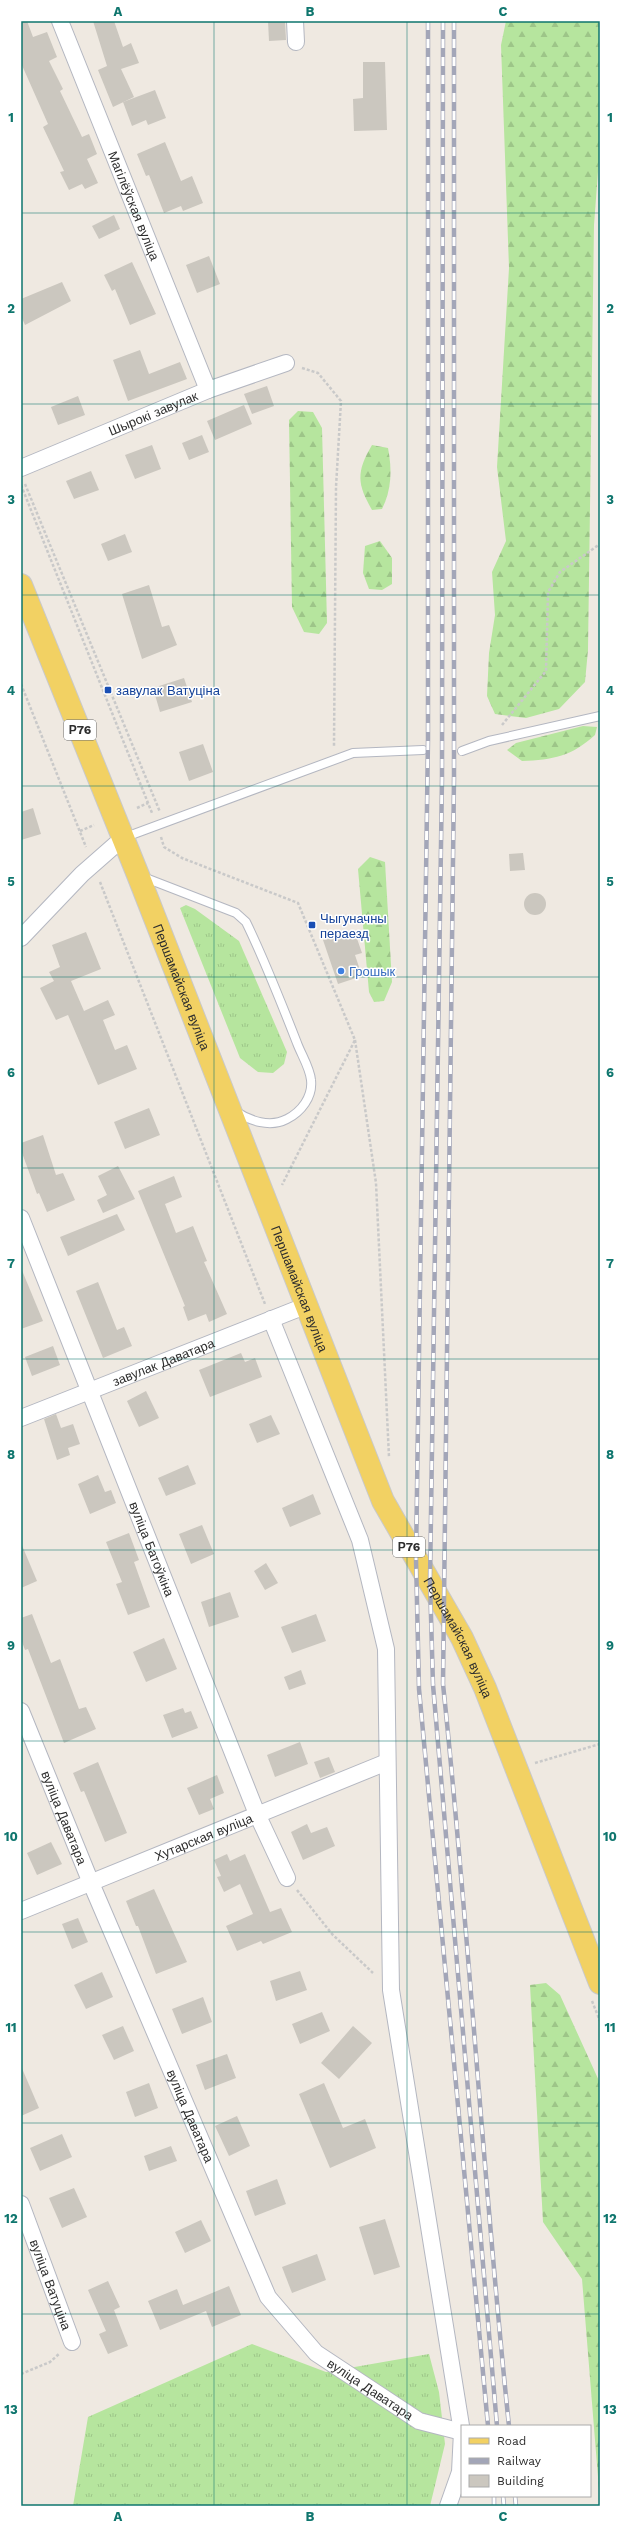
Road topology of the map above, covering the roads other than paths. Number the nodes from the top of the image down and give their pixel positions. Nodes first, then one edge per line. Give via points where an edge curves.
1 (60, 21) edge
2 (295, 21) edge
3 (296, 42) dead end
4 (286, 364) road end
5 (208, 390) junction
6 (22, 474) edge
7 (21, 585) edge
8 (600, 716) edge
9 (423, 750) dead end
10 (462, 751) dead end
11 (123, 838) junction
12 (138, 875) junction
13 (21, 938) edge
14 (228, 1106) junction
15 (21, 1218) edge
16 (305, 1306) junction
17 (271, 1319) junction
18 (91, 1390) junction
19 (21, 1418) edge
20 (21, 1711) edge
21 (386, 1762) junction
22 (257, 1814) junction
23 (287, 1878) road end
24 (91, 1883) junction
25 (21, 1911) edge
26 (600, 1983) edge
27 (21, 2204) edge
28 (72, 2342) road end
29 (461, 2426) edge
30 (461, 2432) edge
31 (461, 2452) edge
32 (448, 2506) edge

1 - 5 street, Магілёўская вуліца
2 - 3 street
4 - 5 street, Шырокі завулак
5 - 6 street, Шырокі завулак
7 - 11 main road, Першамайская вуліца / Р76
8 - 10 lane via 489,741
9 - 11 lane via 353,754
11 - 12 main road, Першамайская вуліца / Р76
11 - 13 street via 93,864
12 - 14 main road, Першамайская вуліца / Р76
12 - 14 lane via 236,913 246,922 311,1080 307,1103 295,1115 284,1121 268,1123 246,1118
14 - 16 main road, Першамайская вуліца / Р76 via 270,1209
15 - 18 street, вуліца Батоўкіна
16 - 17 street, завулак Даватара
16 - 26 main road, Першамайская вуліца / Р76 via 383,1501 462,1638
17 - 18 street, завулак Даватара
17 - 21 street via 360,1540 386,1649
18 - 19 street, завулак Даватара
18 - 22 street, вуліца Батоўкіна
20 - 24 street, вуліца Даватара
21 - 22 street, Хутарская вуліца
21 - 29 street via 391,1990
22 - 23 street, вуліца Батоўкіна
22 - 24 street, Хутарская вуліца
24 - 25 street, Хутарская вуліца
24 - 30 street, вуліца Даватара via 268,2297 322,2358 419,2421
27 - 28 street, вуліца Ватуціна
31 - 32 street via 460,2472

